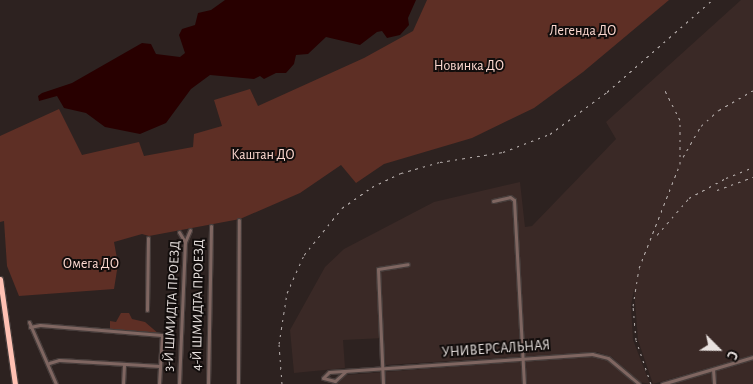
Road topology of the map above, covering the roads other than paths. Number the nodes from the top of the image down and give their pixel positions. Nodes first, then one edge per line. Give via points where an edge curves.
1 (493, 202) dead end
2 (239, 220) dead end
3 (211, 226) dead end
4 (190, 230) dead end
5 (179, 232) dead end
6 (148, 238) dead end
7 (185, 242) junction
8 (408, 264) dead end
9 (0, 279) edge
10 (147, 310) dead end
11 (28, 322) dead end
12 (30, 327) junction
13 (753, 357) edge
14 (522, 359) junction
15 (50, 363) junction
16 (124, 364) junction
17 (160, 366) junction
18 (382, 369) junction
19 (713, 369) junction
20 (346, 371) junction
21 (14, 384) edge
22 (56, 384) edge
23 (123, 384) edge
24 (159, 384) edge
25 (179, 384) edge
26 (208, 384) edge
27 (238, 384) edge
28 (383, 384) edge
29 (524, 384) edge
30 (638, 384) edge
31 (662, 384) edge
32 (714, 384) edge

1 - 14 street via 510,197 514,200
2 - 27 street
3 - 26 street, 4-Й ШМИДТА ПРОЕЗД
4 - 7 street, 3-Й ШМИДТА ПРОЕЗД
5 - 7 street
6 - 10 street
7 - 25 street, 3-Й ШМИДТА ПРОЕЗД
8 - 18 street via 378,267
9 - 21 highway
11 - 12 street
12 - 15 street
12 - 17 street via 40,325 162,335
13 - 19 street
14 - 18 street, УНИВЕРСАЛЬНАЯ
14 - 29 street
14 - 30 street, УНИВЕРСАЛЬНАЯ via 601,355
15 - 16 street via 59,360
15 - 22 street
16 - 17 street
16 - 23 street
17 - 24 street
18 - 20 street, УНИВЕРСАЛЬНАЯ
18 - 28 street
19 - 31 street
19 - 32 street
20 - 20 street, УНИВЕРСАЛЬНАЯ via 325,373 324,378 335,381

